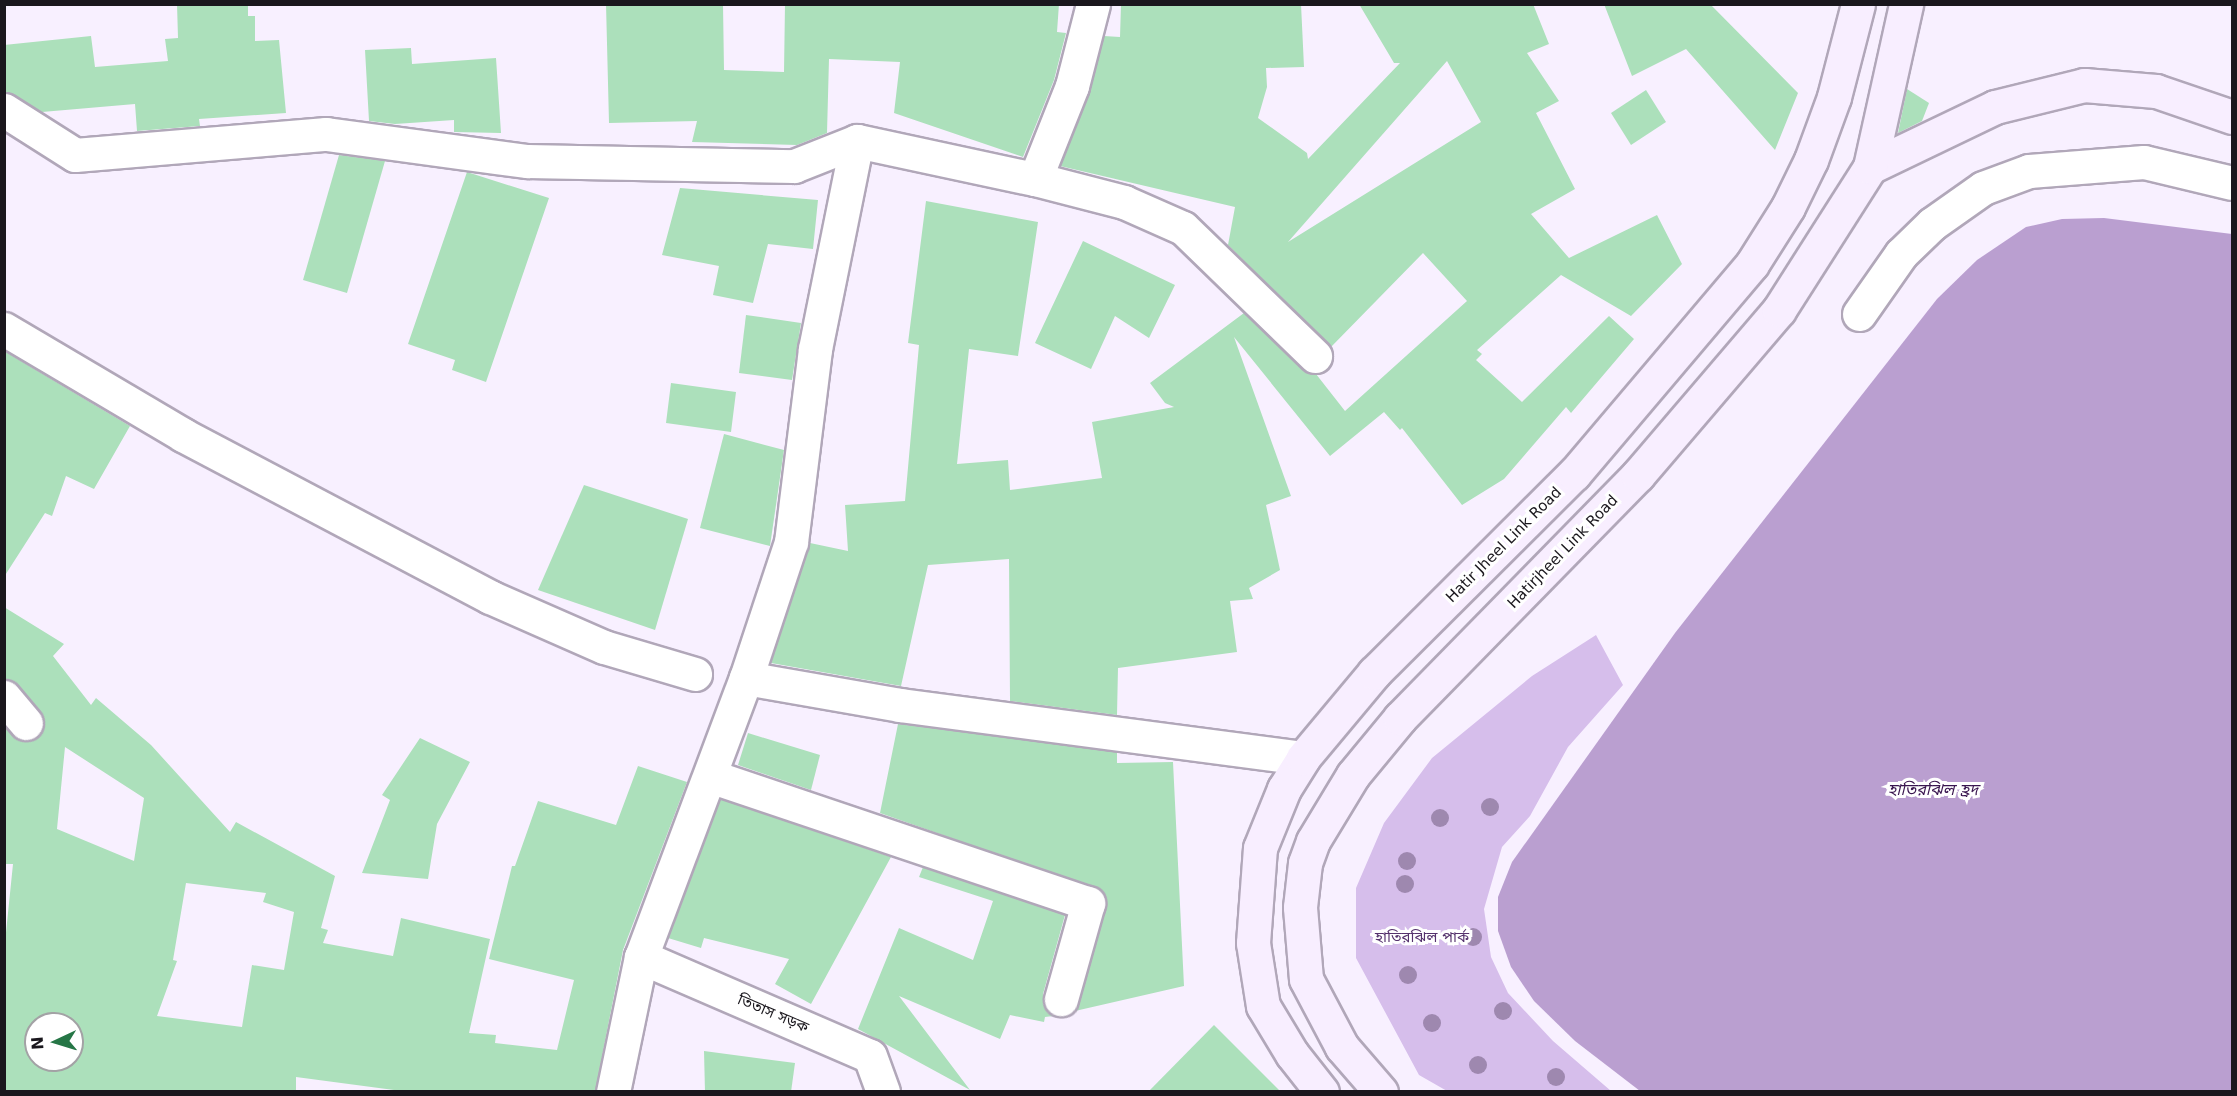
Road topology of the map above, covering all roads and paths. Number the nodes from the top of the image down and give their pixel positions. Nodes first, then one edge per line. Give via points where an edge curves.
1 (1093, 4) edge
2 (1858, 4) edge
3 (1906, 4) edge
4 (4, 110) edge
5 (2232, 117) edge
6 (857, 141) junction
7 (1870, 167) junction
8 (1035, 179) junction
9 (2232, 183) edge
10 (1859, 314) dead end
11 (4, 329) edge
12 (1315, 356) dead end
13 (695, 674) dead end
14 (746, 678) junction
15 (4, 697) edge
16 (26, 723) dead end
17 (1304, 758) junction
18 (710, 776) junction
19 (641, 957) junction
20 (1061, 999) dead end
21 (613, 1092) edge
22 (883, 1092) edge
23 (1322, 1092) edge
24 (1381, 1092) edge

1 - 8 street via 1072,86
2 - 17 main road, Hatir Jheel Link Road via 1834,97 1811,160 1788,207 1752,264 1574,474 1374,673
3 - 7 main road, Hatirjheel Link Road
4 - 6 street via 75,155 326,134 527,161 794,166
5 - 7 main road via 2156,91 2084,85 1995,107
6 - 8 street
6 - 14 street via 815,349 790,542
7 - 24 main road, Hatirjheel Link Road via 1779,310 1707,397 1638,475 1400,718 1353,775 1324,819 1305,863 1301,891 1300,944 1306,979 1342,1047
8 - 12 street via 1124,202 1183,228
9 - 10 street via 2145,162 2029,171 1983,188 1932,224 1901,254
11 - 13 street via 183,435 490,597 604,647
14 - 17 street via 900,705
14 - 18 street
15 - 16 street
17 - 23 main road, Hatir Jheel Link Road via 1284,789 1260,848 1253,943 1263,1006 1292,1054
18 - 19 street
18 - 20 street via 1088,903
19 - 21 street
19 - 22 street, তিতাস সড়ক via 870,1056

